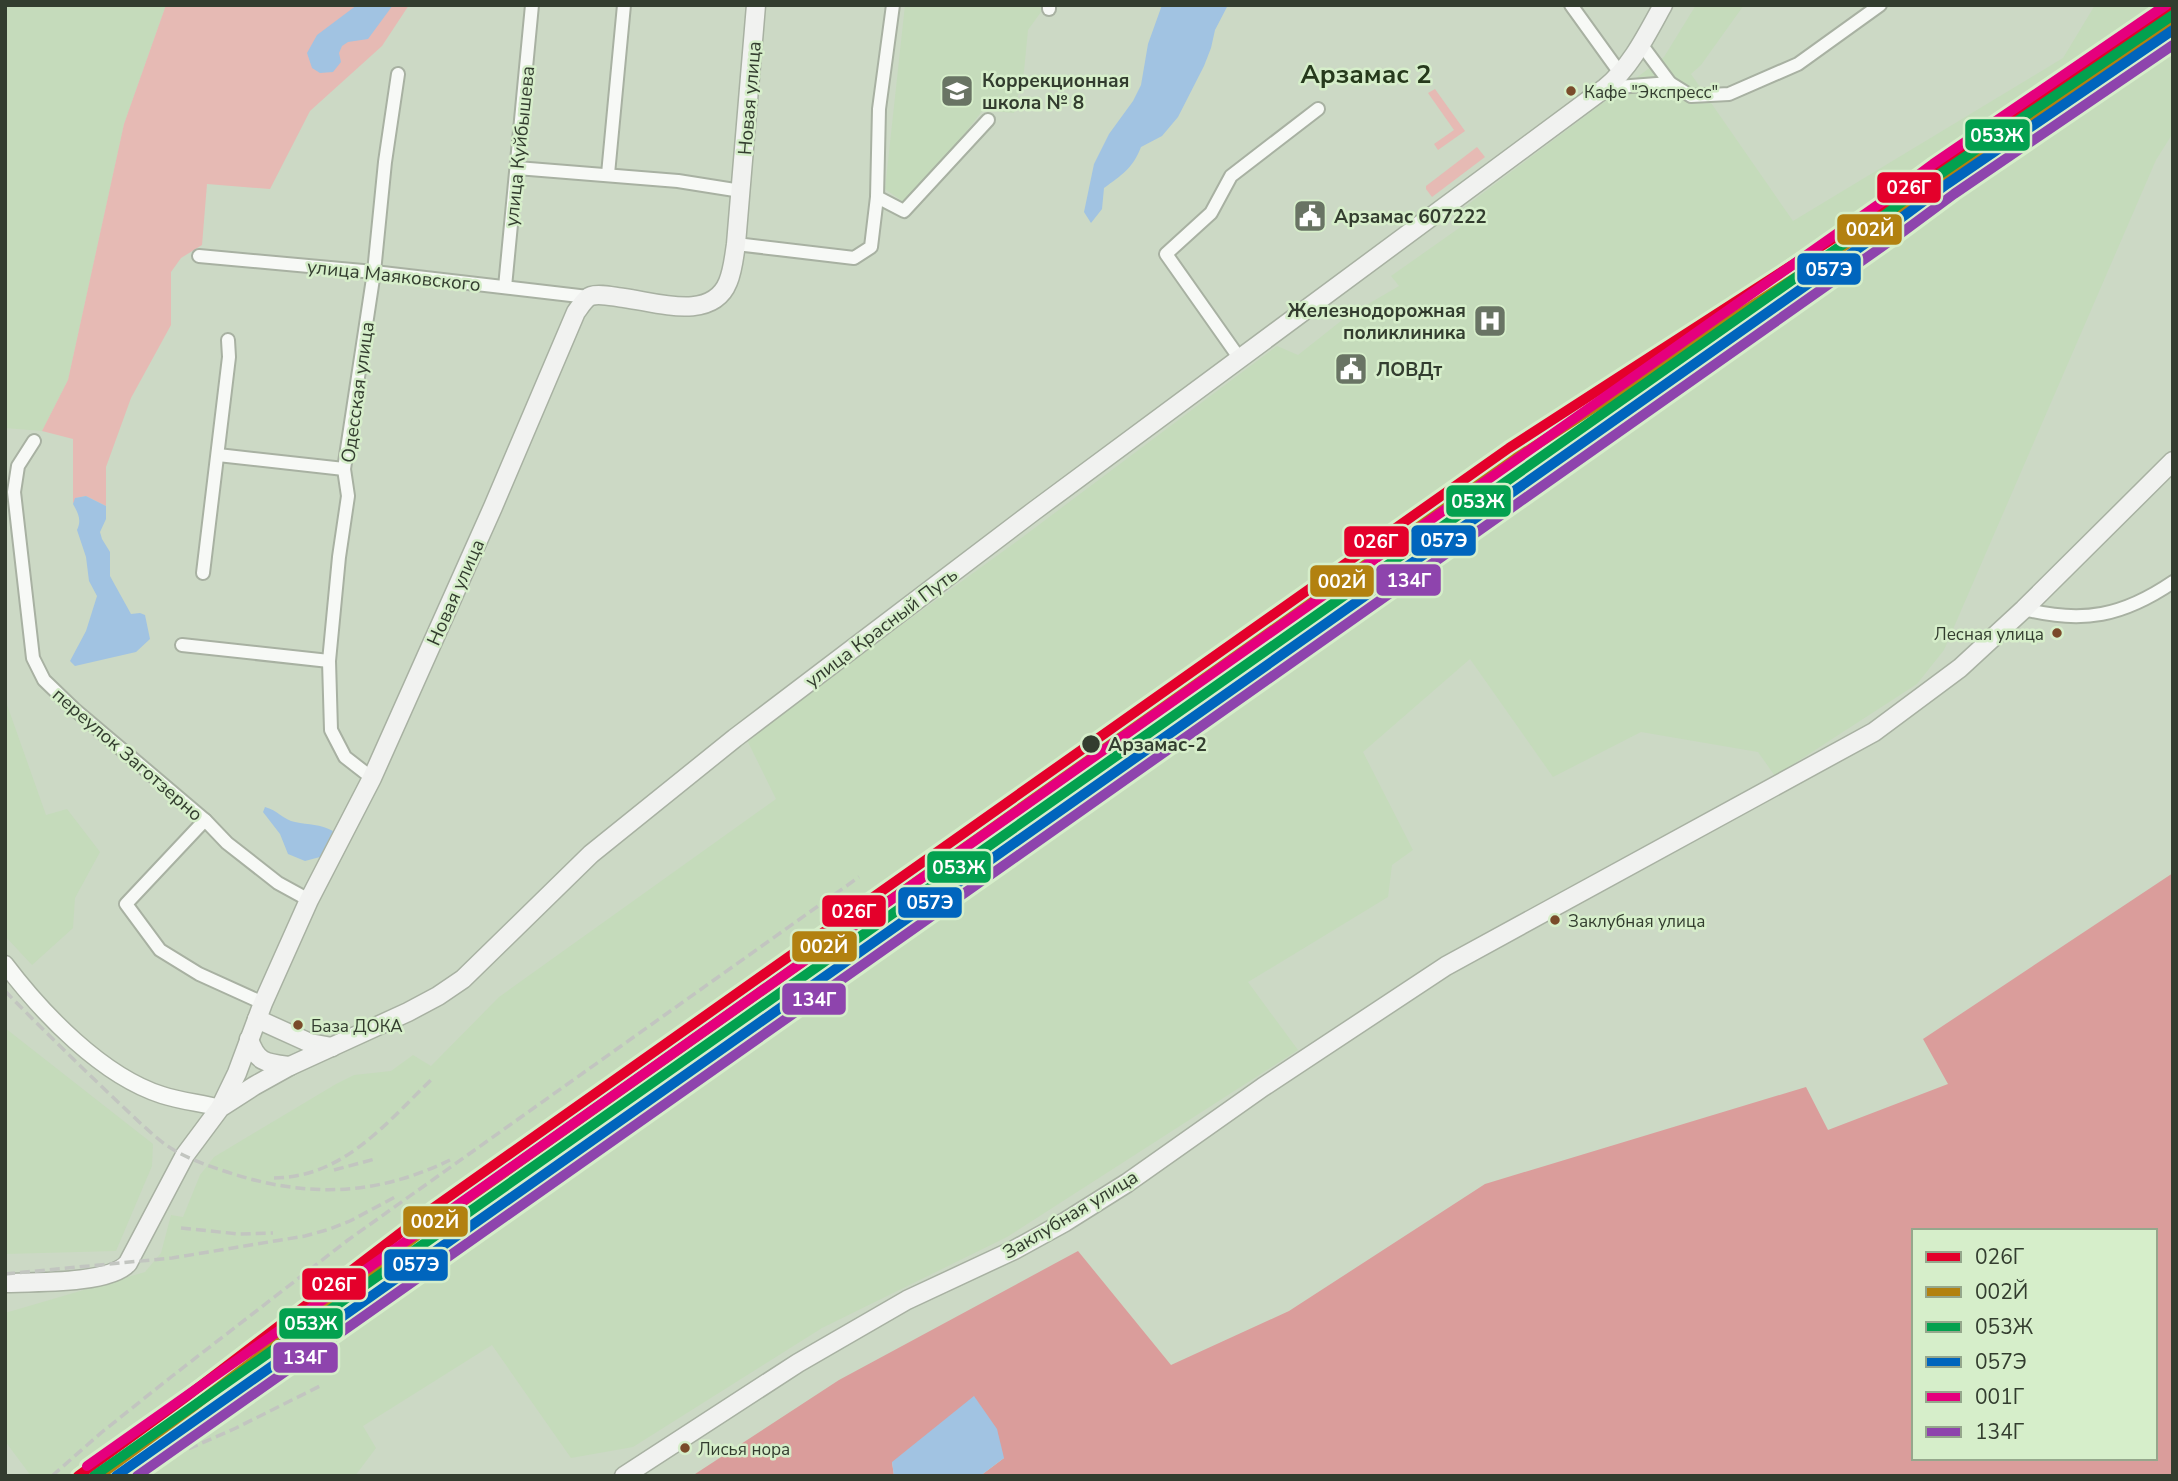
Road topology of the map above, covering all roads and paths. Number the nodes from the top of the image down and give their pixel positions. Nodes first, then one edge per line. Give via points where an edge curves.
1 (532, 5) edge
2 (624, 5) edge
3 (757, 5) edge
4 (893, 5) edge
5 (1571, 5) edge
6 (1663, 5) edge
7 (1880, 5) edge
8 (1641, 44) junction
9 (1620, 73) junction
10 (398, 74) dead end
11 (1670, 83) junction
12 (1605, 88) junction
13 (1318, 109) dead end
14 (988, 120) dead end
15 (517, 167) junction
16 (608, 174) junction
17 (741, 191) junction
18 (877, 197) junction
19 (736, 244) junction
20 (199, 256) dead end
21 (374, 272) junction
22 (505, 287) junction
23 (588, 297) junction
24 (228, 340) dead end
25 (1240, 359) junction
26 (34, 441) dead end
27 (218, 455) junction
28 (2173, 461) edge
29 (344, 469) junction
30 (203, 573) dead end
31 (2173, 582) edge
32 (2024, 609) junction
33 (182, 645) dead end
34 (329, 661) junction
35 (372, 778) junction
36 (205, 820) junction
37 (309, 900) junction
38 (5, 964) edge
39 (260, 1011) junction
40 (249, 1039) junction
41 (332, 1047) junction
42 (290, 1066) junction
43 (220, 1108) junction
44 (5, 1283) edge
45 (624, 1476) edge

1 - 15 street, улица Куйбышева
2 - 16 street
3 - 17 main road, Новая улица
4 - 18 street via 879,109
5 - 9 street
6 - 8 main road, улица Красный Путь
7 - 11 street via 1798,64 1729,94 1691,96
8 - 9 main road, улица Красный Путь
8 - 11 street
9 - 12 main road, улица Красный Путь
10 - 21 street, Одесская улица
11 - 12 street
12 - 25 main road, улица Красный Путь
13 - 25 street via 1231,176 1210,213 1166,254
14 - 18 street via 904,211
15 - 16 street
15 - 22 street, улица Куйбышева
16 - 17 street
17 - 19 main road, Новая улица
18 - 19 street via 871,247 854,258
19 - 23 main road, Новая улица via 728,285 715,301 677,306
20 - 21 street, улица Маяковского
21 - 22 street, улица Маяковского
21 - 29 street, Одесская улица
22 - 23 street, улица Маяковского
23 - 35 main road, Новая улица via 576,312
24 - 27 street
25 - 41 main road, улица Красный Путь via 660,798 591,854 463,979 408,1012
26 - 36 street, переулок Заготзерно via 18,466 14,492 33,659 44,680 74,709
27 - 29 street
27 - 30 street
28 - 32 main road
29 - 34 street, Одесская улица via 348,496
31 - 32 street via 2151,598 2112,612 2068,617
32 - 45 main road, Заклубная улица via 1960,668 1874,732 1446,966 1065,1222 895,1307 798,1363
33 - 34 street
34 - 35 street, Одесская улица via 331,730 345,757
35 - 37 main road, Новая улица
36 - 37 street, переулок Заготзерно via 278,883
36 - 39 street via 127,904 160,950
37 - 39 main road, Новая улица
38 - 43 street via 57,1026 128,1079 161,1095
39 - 40 main road, Новая улица
39 - 41 main road via 310,1043
40 - 42 main road via 260,1060
40 - 43 main road, Новая улица
41 - 42 main road, улица Красный Путь
42 - 43 main road, улица Красный Путь
43 - 44 main road, улица Красный Путь via 185,1155 128,1263 120,1270 90,1278

